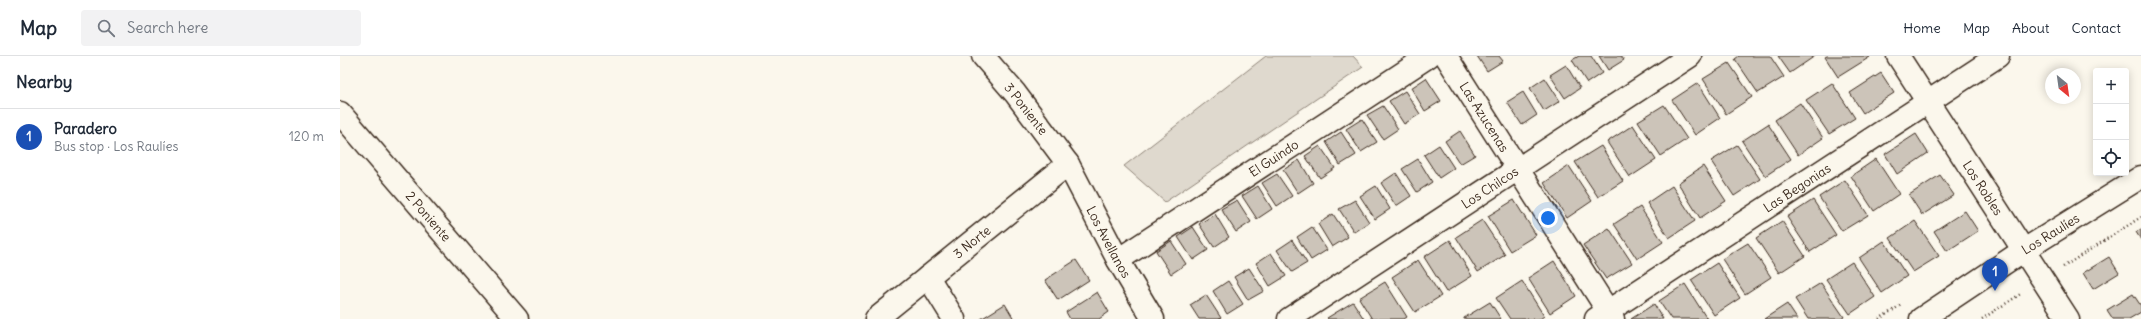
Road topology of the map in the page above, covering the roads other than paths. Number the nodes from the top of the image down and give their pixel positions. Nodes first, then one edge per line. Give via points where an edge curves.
1 (983, 56) edge
2 (1429, 56) edge
3 (1446, 56) edge
4 (1690, 56) edge
5 (1898, 56) edge
6 (1998, 56) edge
7 (1927, 101) junction
8 (340, 113) edge
9 (1068, 164) junction
10 (1518, 169) junction
11 (2141, 177) edge
12 (2024, 250) junction
13 (1118, 260) junction
14 (928, 277) junction
15 (1606, 316) edge
16 (517, 319) edge
17 (876, 319) edge
18 (954, 319) edge
19 (1153, 319) edge
20 (1289, 319) edge
21 (1921, 319) edge
22 (2068, 319) edge

1 - 9 street, 3 Poniente via 1016,93
2 - 13 street, El Guindo
3 - 10 street, Las Azucenas
4 - 10 street, Los Chilcos
5 - 7 street, Los Robles
6 - 7 street, Las Begonias
7 - 12 street, Los Robles
7 - 15 street, Las Begonias
8 - 16 street, 2 Poniente
9 - 13 street, Los Avellanos
9 - 14 street, 3 Norte
10 - 15 street, Las Azucenas
10 - 20 street, Los Chilcos
11 - 12 street, Los Raulíes
12 - 21 street, Los Raulíes
12 - 22 street, Los Robles
13 - 19 street, Los Avellanos
14 - 17 street, 3 Norte
14 - 18 street

